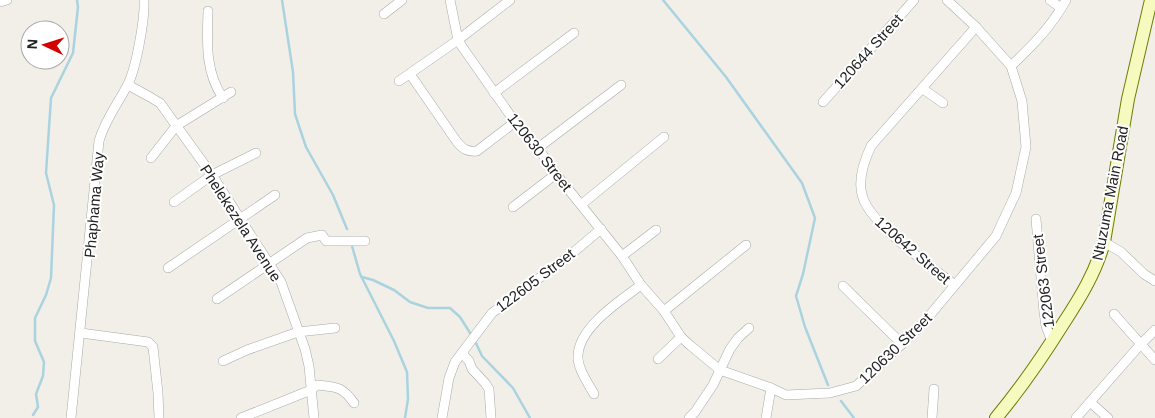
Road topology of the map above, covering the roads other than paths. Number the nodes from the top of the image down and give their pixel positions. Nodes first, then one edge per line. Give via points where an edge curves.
1 (7, 0) edge
2 (144, 0) edge
3 (402, 0) edge
4 (450, 0) edge
5 (510, 0) edge
6 (914, 0) edge
7 (947, 0) edge
8 (1050, 0) edge
9 (1151, 0) edge
10 (0, 2) edge
11 (1064, 4) edge
12 (208, 11) dead end
13 (384, 14) dead end
14 (976, 27) junction
15 (574, 33) dead end
16 (458, 40) junction
17 (1011, 66) junction
18 (410, 74) junction
19 (399, 81) dead end
20 (128, 85) junction
21 (621, 85) dead end
22 (923, 89) junction
23 (494, 93) junction
24 (822, 102) dead end
25 (943, 104) dead end
26 (515, 122) junction
27 (176, 126) junction
28 (664, 138) dead end
29 (538, 148) junction
30 (256, 152) dead end
31 (151, 158) dead end
32 (556, 174) junction
33 (212, 175) junction
34 (275, 195) dead end
35 (174, 202) dead end
36 (582, 204) junction
37 (513, 206) dead end
38 (239, 218) junction
39 (1036, 219) dead end
40 (601, 229) junction
41 (656, 230) dead end
42 (365, 241) dead end
43 (1104, 242) junction
44 (746, 245) dead end
45 (622, 256) junction
46 (270, 264) junction
47 (168, 268) dead end
48 (1155, 281) edge
49 (641, 285) junction
50 (955, 285) junction
51 (843, 286) dead end
52 (217, 299) dead end
53 (664, 311) junction
54 (1114, 314) dead end
55 (335, 328) dead end
56 (749, 328) dead end
57 (1155, 330) edge
58 (298, 332) junction
59 (81, 333) junction
60 (681, 336) junction
61 (1052, 342) junction
62 (902, 344) junction
63 (1140, 345) junction
64 (462, 352) junction
65 (658, 359) dead end
66 (1155, 360) edge
67 (223, 361) dead end
68 (720, 370) junction
69 (772, 388) junction
70 (934, 389) dead end
71 (311, 390) junction
72 (594, 394) dead end
73 (1090, 402) junction
74 (354, 403) dead end
75 (71, 418) edge
76 (159, 418) edge
77 (241, 418) edge
78 (314, 418) edge
79 (442, 418) edge
80 (491, 418) edge
81 (689, 418) edge
82 (766, 418) edge
83 (932, 418) edge
84 (996, 418) edge
85 (1076, 418) edge
86 (1108, 418) edge

1 - 10 street
2 - 20 street, Phaphama Way via 142,25
3 - 13 street
4 - 16 street, 120630 Street
5 - 16 street
6 - 24 street, 120644 Street
7 - 14 street, 120630 Street
8 - 11 street
9 - 43 main road, Ntuzuma Main Road via 1128,99
11 - 17 street via 1037,40
12 - 27 street via 208,63 218,90 227,95
14 - 17 street, 120630 Street
14 - 22 street, 120642 Street
15 - 23 street
16 - 18 street
16 - 23 street, 120630 Street
17 - 50 street, 120630 Street via 1025,124 1022,172 996,236
18 - 19 street
18 - 26 street via 447,129 470,152 477,151
20 - 27 street, Phelekezela Avenue via 160,103
20 - 59 street, Phaphama Way via 102,130
21 - 29 street
22 - 25 street
22 - 50 street, 120642 Street via 871,146 862,170 862,197 868,209 896,238
23 - 26 street, 120630 Street
26 - 29 street, 120630 Street
27 - 31 street
27 - 33 street, Phelekezela Avenue
28 - 36 street
29 - 32 street, 120630 Street
30 - 33 street
32 - 36 street, 120630 Street
32 - 37 street
33 - 35 street
33 - 38 street, Phelekezela Avenue
34 - 38 street
36 - 40 street, 120630 Street
38 - 46 street, Phelekezela Avenue
38 - 47 street
39 - 61 street, 122063 Street via 1044,312
40 - 45 street, 120630 Street
40 - 64 street, 122605 Street via 492,313
41 - 45 street
42 - 46 street via 326,241 322,235 314,236
43 - 48 street
43 - 61 main road, Ntuzuma Main Road via 1090,278
44 - 53 street
45 - 49 street, 120630 Street
46 - 52 street
46 - 58 street, Phelekezela Avenue via 281,282
49 - 53 street, 120630 Street
49 - 72 street via 592,325 582,342 578,355
50 - 62 street, 120630 Street
51 - 62 street
53 - 60 street, 120630 Street
54 - 63 street
55 - 58 street
56 - 68 street via 730,348
57 - 63 street
58 - 67 street
58 - 71 street, Phelekezela Avenue via 309,366
59 - 75 street, Phaphama Way
59 - 76 street via 148,342 152,346
60 - 65 street
60 - 68 street, 120630 Street
61 - 84 main road, Ntuzuma Main Road
62 - 69 street, 120630 Street via 856,386 846,390 786,395
63 - 66 street
63 - 73 street
64 - 79 street, 122605 Street via 454,362 449,378
64 - 80 street via 489,389
68 - 69 street, 120630 Street
68 - 81 street
69 - 82 street
70 - 83 street
71 - 74 street via 317,385 334,387 347,394
71 - 77 street
71 - 78 street, Phelekezela Avenue
73 - 85 street
73 - 86 street

